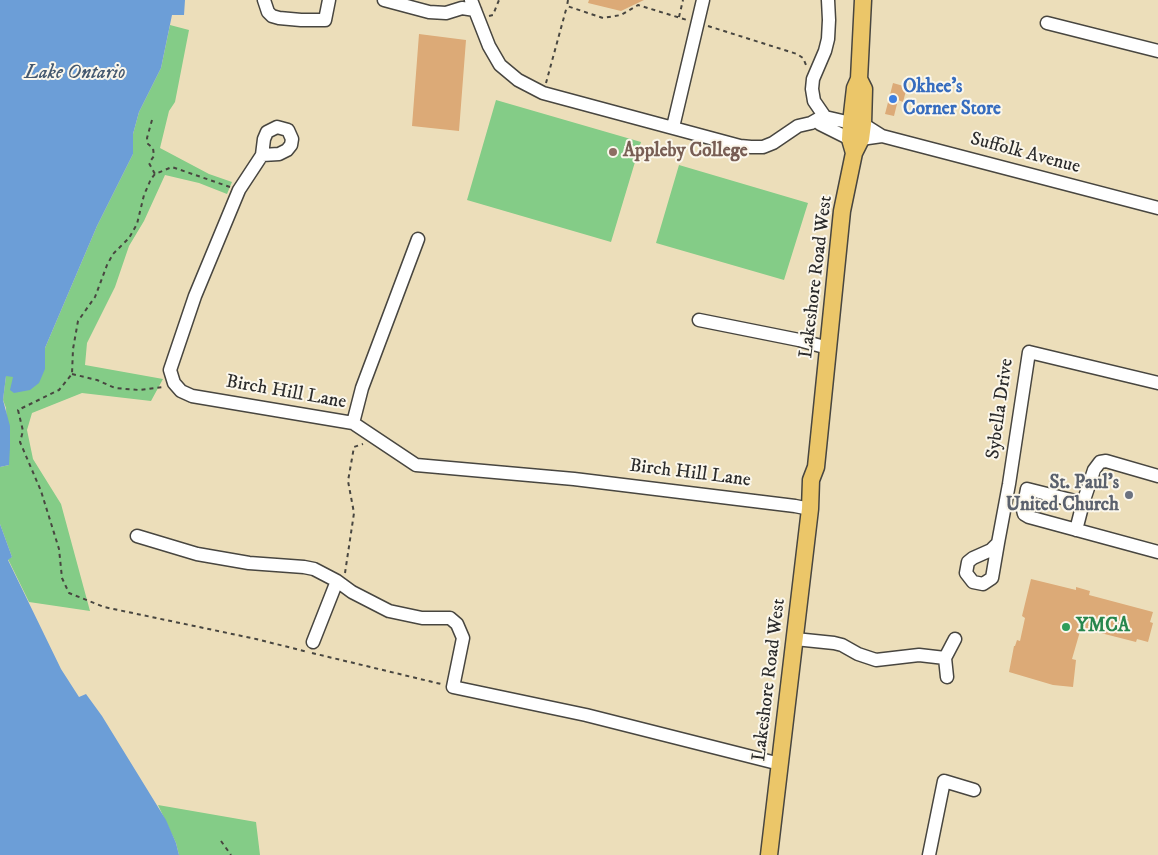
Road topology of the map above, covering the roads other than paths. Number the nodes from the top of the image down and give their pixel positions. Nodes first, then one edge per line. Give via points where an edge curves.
1 (264, 0) edge
2 (329, 0) edge
3 (384, 0) edge
4 (450, 0) edge
5 (704, 0) edge
6 (828, 0) edge
7 (863, 0) edge
8 (476, 9) edge
9 (446, 13) junction
10 (1047, 23) dead end
11 (1158, 51) edge
12 (821, 118) junction
13 (674, 127) junction
14 (856, 136) junction
15 (262, 155) dead end
16 (1158, 208) edge
17 (418, 239) dead end
18 (699, 320) dead end
19 (828, 348) junction
20 (1158, 383) edge
21 (353, 423) junction
22 (1158, 476) edge
23 (1009, 484) junction
24 (1027, 489) junction
25 (1083, 504) junction
26 (810, 509) junction
27 (1076, 530) junction
28 (137, 536) dead end
29 (998, 543) dead end
30 (1158, 552) edge
31 (340, 583) junction
32 (794, 639) junction
33 (955, 639) dead end
34 (318, 645) road end
35 (945, 658) junction
36 (947, 677) dead end
37 (780, 764) junction
38 (974, 790) dead end
39 (769, 855) edge
40 (929, 855) edge

1 - 2 street via 272,16 325,20
3 - 9 street via 429,12
4 - 9 street
5 - 13 street
6 - 12 street via 828,39 812,88
7 - 14 main road, Lakeshore Road West via 859,80 855,88
8 - 9 street via 462,8
8 - 13 street via 494,56 518,80 543,93
10 - 11 street
12 - 13 street via 798,126 763,147 740,146
12 - 14 street, Suffolk Avenue
14 - 16 street, Suffolk Avenue via 882,136
14 - 19 main road, Lakeshore Road West via 842,211
15 - 21 street, Birch Hill Lane via 239,190 194,296 170,370 174,383 192,396
17 - 21 street via 362,388
18 - 19 street
19 - 26 main road, Lakeshore Road West
20 - 23 street, Sybella Drive via 1029,352
21 - 26 street, Birch Hill Lane via 416,465 574,479
22 - 25 street via 1100,462 1094,470
23 - 24 street
23 - 29 street, Sybella Drive
24 - 25 street
24 - 27 street via 1024,514
25 - 27 street
26 - 32 main road, Lakeshore Road West
27 - 30 street
28 - 31 street via 197,554 314,569
31 - 34 street
31 - 37 street via 389,611 422,618 450,618 457,624 463,638 453,687 586,715
32 - 35 street via 842,645 876,660 918,655
32 - 37 main road, Lakeshore Road West
33 - 35 street
35 - 36 street
37 - 39 main road, Lakeshore Road West
38 - 40 street via 944,781

